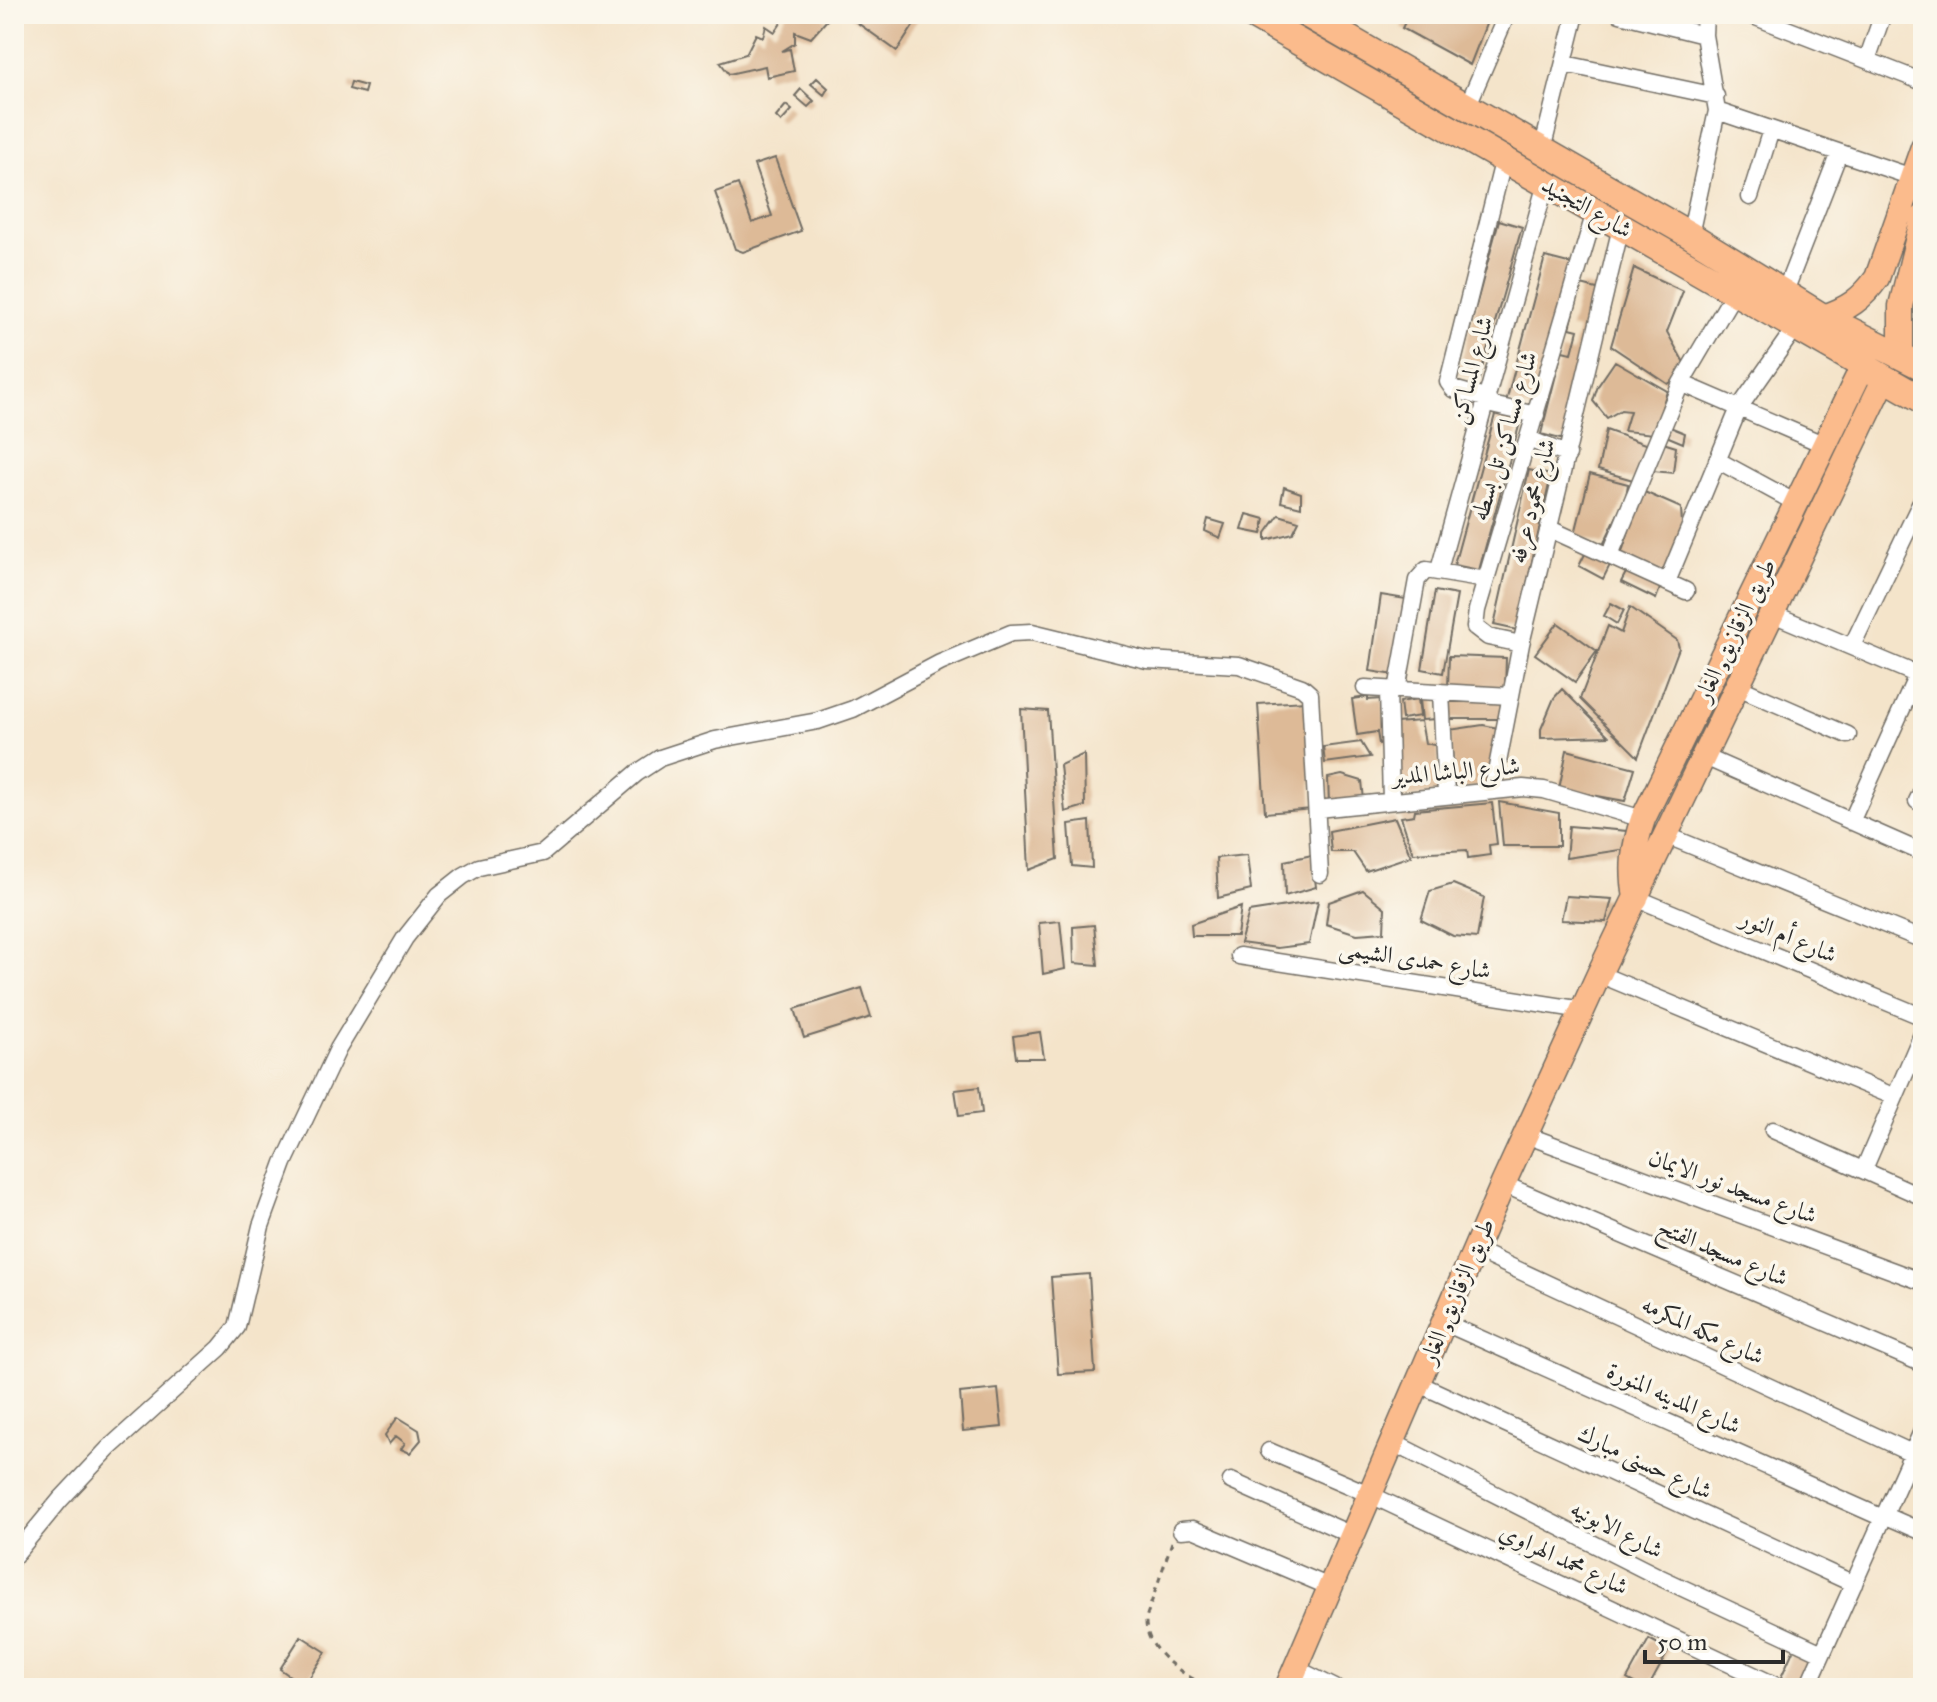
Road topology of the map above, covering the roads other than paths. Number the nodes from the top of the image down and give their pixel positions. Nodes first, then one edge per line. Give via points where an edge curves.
1 (1250, 14) edge
2 (1306, 14) edge
3 (1507, 14) edge
4 (1576, 14) edge
5 (1620, 14) edge
6 (1705, 14) edge
7 (1748, 14) edge
8 (1883, 14) edge
9 (1779, 20) edge
10 (1704, 35) junction
11 (1867, 60) junction
12 (1565, 64) junction
13 (1923, 82) edge
14 (1716, 103) junction
15 (1467, 107) junction
16 (1771, 130) junction
17 (1923, 147) edge
18 (1542, 150) junction
19 (1839, 153) junction
20 (1504, 158) junction
21 (1918, 179) edge
22 (1546, 183) junction
23 (1750, 197) dead end
24 (1595, 212) junction
25 (1923, 217) edge
26 (1621, 227) junction
27 (1690, 235) junction
28 (1734, 293) junction
29 (1784, 294) junction
30 (1823, 317) junction
31 (1795, 328) junction
32 (1912, 362) edge
33 (1873, 374) junction
34 (1681, 383) junction
35 (1923, 400) edge
36 (1487, 401) junction
37 (1739, 408) junction
38 (1536, 415) junction
39 (1529, 439) junction
40 (1825, 445) junction
41 (1568, 455) junction
42 (1717, 460) junction
43 (1923, 498) edge
44 (1796, 503) junction
45 (1550, 529) junction
46 (1610, 555) junction
47 (1439, 570) junction
48 (1486, 580) junction
49 (1667, 582) junction
50 (1686, 591) dead end
51 (1773, 614) junction
52 (1521, 644) junction
53 (1852, 646) junction
54 (1921, 671) edge
55 (1738, 687) junction
56 (1365, 688) dead end
57 (1392, 690) junction
58 (1441, 692) junction
59 (1511, 696) junction
60 (1848, 735) dead end
61 (1705, 757) junction
62 (1493, 788) junction
63 (1446, 794) junction
64 (1391, 800) junction
65 (1317, 809) junction
66 (1643, 819) junction
67 (1851, 822) junction
68 (1668, 836) junction
69 (1923, 853) edge
70 (1320, 874) dead end
71 (1636, 898) junction
72 (1923, 940) edge
73 (1239, 956) dead end
74 (1599, 974) junction
75 (1583, 1010) junction
76 (1923, 1017) edge
77 (1923, 1032) edge
78 (1895, 1097) junction
79 (1773, 1130) dead end
80 (1526, 1135) junction
81 (1864, 1169) junction
82 (1503, 1184) junction
83 (1923, 1197) edge
84 (1475, 1250) junction
85 (1923, 1282) edge
86 (1445, 1323) junction
87 (1923, 1364) edge
88 (1417, 1383) junction
89 (1923, 1429) edge
90 (1392, 1442) junction
91 (1269, 1451) dead end
92 (1912, 1453) junction
93 (1231, 1481) dead end
94 (1371, 1495) junction
95 (1884, 1517) junction
96 (1181, 1530) road end
97 (1923, 1532) edge
98 (1354, 1536) junction
99 (14, 1556) edge
100 (1854, 1584) junction
101 (1332, 1588) junction
102 (1822, 1653) junction
103 (1291, 1678) edge
104 (1335, 1688) edge
105 (1781, 1688) edge
106 (1807, 1688) edge

1 - 20 highway, شارع التجنيد
2 - 15 highway, شارع التجنيد
3 - 15 street
4 - 12 street
5 - 10 street
6 - 10 street
7 - 9 street
8 - 11 street
9 - 11 street
10 - 14 street
11 - 13 street
12 - 14 street
12 - 18 street
14 - 16 street
14 - 27 street
15 - 18 highway, شارع التجنيد
16 - 19 street
16 - 23 street
17 - 21 main road
18 - 27 highway, شارع التجنيد
19 - 21 street
19 - 29 street
20 - 22 highway, شارع التجنيد
20 - 36 street via 1448,382 1453,389
21 - 30 main road via 1877,278 1845,310
22 - 24 highway, شارع التجنيد
22 - 36 street, شارع المساكن
24 - 26 highway, شارع التجنيد
24 - 38 street, شارع مساكن تل بسطه
25 - 32 main road via 1901,306
26 - 28 highway, شارع التجنيد
26 - 41 street, شارع محمود عرفه
27 - 29 highway, شارع التجنيد
28 - 31 highway, شارع التجنيد
28 - 34 street
29 - 30 highway, شارع التجنيد
30 - 32 highway, شارع التجنيد
31 - 33 highway, شارع التجنيد
31 - 37 street
33 - 35 highway, شارع التجنيد
33 - 40 main road, طريق الزقازيق, الغار
33 - 51 main road, طريق الزقازيق, الغار
34 - 37 street
34 - 46 street
36 - 38 street
36 - 47 street, شارع المساكن
37 - 40 street
37 - 42 street
38 - 39 street, شارع مساكن تل بسطه
39 - 41 street
39 - 48 street, شارع مساكن تل بسطه
40 - 44 main road, طريق الزقازيق, الغار
41 - 45 street, شارع محمود عرفه
42 - 44 street
42 - 49 street
43 - 53 street
44 - 66 main road, طريق الزقازيق, الغار
45 - 46 street
45 - 52 street, شارع محمود عرفه
46 - 49 street
47 - 48 street
47 - 57 street via 1426,570 1417,580
48 - 52 street, شارع مساكن تل بسطه via 1475,627 1488,637
49 - 50 street
51 - 53 street
51 - 55 main road, طريق الزقازيق, الغار
52 - 59 street, شارع محمود عرفه
53 - 54 street
54 - 67 street
55 - 60 street
55 - 61 main road, طريق الزقازيق, الغار
56 - 57 street
57 - 58 street
57 - 64 street
58 - 59 street
58 - 63 street
59 - 62 street, شارع محمود عرفه
61 - 67 street
61 - 68 main road, طريق الزقازيق, الغار
62 - 63 street, شارع الباشا المدير
62 - 66 street, شارع الباشا المدير via 1544,790
63 - 64 street, شارع الباشا المدير
64 - 65 street, شارع الباشا المدير
65 - 70 street
65 - 99 street via 1312,702 1302,687 1239,665 1147,660 1032,632 1011,633 818,721 715,740 660,758 543,853 479,867 439,895 405,938 338,1049 284,1163 261,1226 237,1327 109,1448
66 - 71 main road, طريق الزقازيق, الغار via 1633,846
67 - 69 street
68 - 71 main road, طريق الزقازيق, الغار
68 - 72 street
71 - 74 main road, طريق الزقازيق, الغار
71 - 76 street, شارع أم النور
73 - 75 street, شارع حمدى الشيمى
74 - 75 main road, طريق الزقازيق, الغار
74 - 78 street
75 - 80 main road, طريق الزقازيق, الغار
77 - 78 street
78 - 81 street
79 - 81 street
80 - 82 main road, طريق الزقازيق, الغار
80 - 85 street, شارع مسجد نور الايمان
81 - 83 street
82 - 84 main road, طريق الزقازيق, الغار
82 - 87 street, شارع مسجد الفتح
84 - 86 main road, طريق الزقازيق, الغار
84 - 92 street, شارع مكه المكرمه
86 - 88 main road, طريق الزقازيق, الغار
86 - 95 street, شارع المدينه المنورة
88 - 90 main road, طريق الزقازيق, الغار
88 - 100 street, شارع حسنى مبارك
89 - 92 street
90 - 94 main road, طريق الزقازيق, الغار
90 - 102 street, شارع الابونيه
91 - 94 street, شارع محمد الهراوي
92 - 95 street
93 - 98 street
94 - 98 main road, طريق الزقازيق, الغار
94 - 105 street, شارع محمد الهراوي
95 - 97 street, شارع المدينه المنورة
95 - 100 street
96 - 101 street via 1193,1529
98 - 101 main road, طريق الزقازيق, الغار
100 - 102 street
101 - 103 main road, طريق الزقازيق, الغار
102 - 106 street
103 - 104 street

